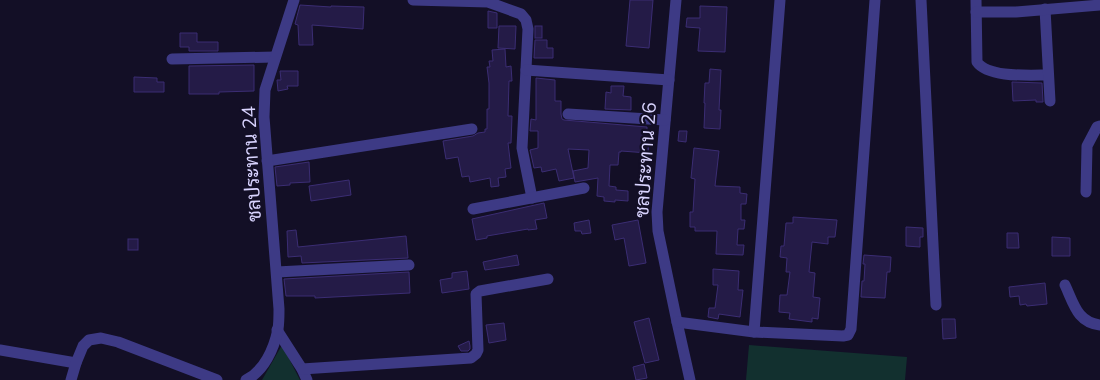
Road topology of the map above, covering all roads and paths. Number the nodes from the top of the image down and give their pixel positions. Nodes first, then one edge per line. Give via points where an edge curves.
1 (294, 0) edge
2 (413, 0) edge
3 (676, 0) edge
4 (780, 0) edge
5 (875, 0) edge
6 (920, 0) edge
7 (1100, 5) edge
8 (976, 6) edge
9 (1045, 9) junction
10 (275, 57) junction
11 (172, 59) dead end
12 (526, 70) junction
13 (1048, 75) junction
14 (669, 80) junction
15 (1050, 101) dead end
16 (568, 114) dead end
17 (665, 120) junction
18 (1100, 126) edge
19 (472, 129) dead end
20 (267, 161) junction
21 (584, 188) dead end
22 (1086, 192) dead end
23 (532, 198) junction
24 (473, 209) dead end
25 (409, 265) dead end
26 (277, 272) junction
27 (548, 279) dead end
28 (1065, 285) dead end
29 (936, 305) dead end
30 (677, 322) junction
31 (1100, 325) edge
32 (278, 330) junction
33 (754, 332) junction
34 (0, 350) edge
35 (76, 362) junction
36 (302, 369) junction
37 (71, 380) edge
38 (217, 380) edge
39 (246, 380) edge
40 (307, 380) edge
41 (690, 380) edge

1 - 10 street, ชลประทาน 24
2 - 12 street via 488,2 522,14 528,29
3 - 14 street, ชลประทาน 26
4 - 33 street
5 - 33 street via 851,329 843,336
6 - 29 street
7 - 9 street
8 - 9 street via 1016,12
8 - 13 street via 977,62 980,66 1008,75
9 - 13 street
10 - 11 street
10 - 20 street, ชลประทาน 24 via 265,90
12 - 14 street
12 - 23 street via 522,148
13 - 15 street
14 - 17 street, ชลประทาน 26
16 - 17 street
17 - 30 street, ชลประทาน 26 via 658,231
18 - 22 street via 1087,146
19 - 20 street
20 - 26 street, ชลประทาน 24
21 - 23 street
23 - 24 street
25 - 26 street
26 - 32 street, ชลประทาน 24
27 - 36 street via 476,294 478,350 472,358
28 - 31 street via 1084,320
30 - 33 street
30 - 41 street, ชลประทาน 26
32 - 36 street
32 - 39 street, ชลประทาน 24 via 270,354 260,370
34 - 35 street
35 - 37 street
35 - 38 street via 89,340 101,338
36 - 40 street

